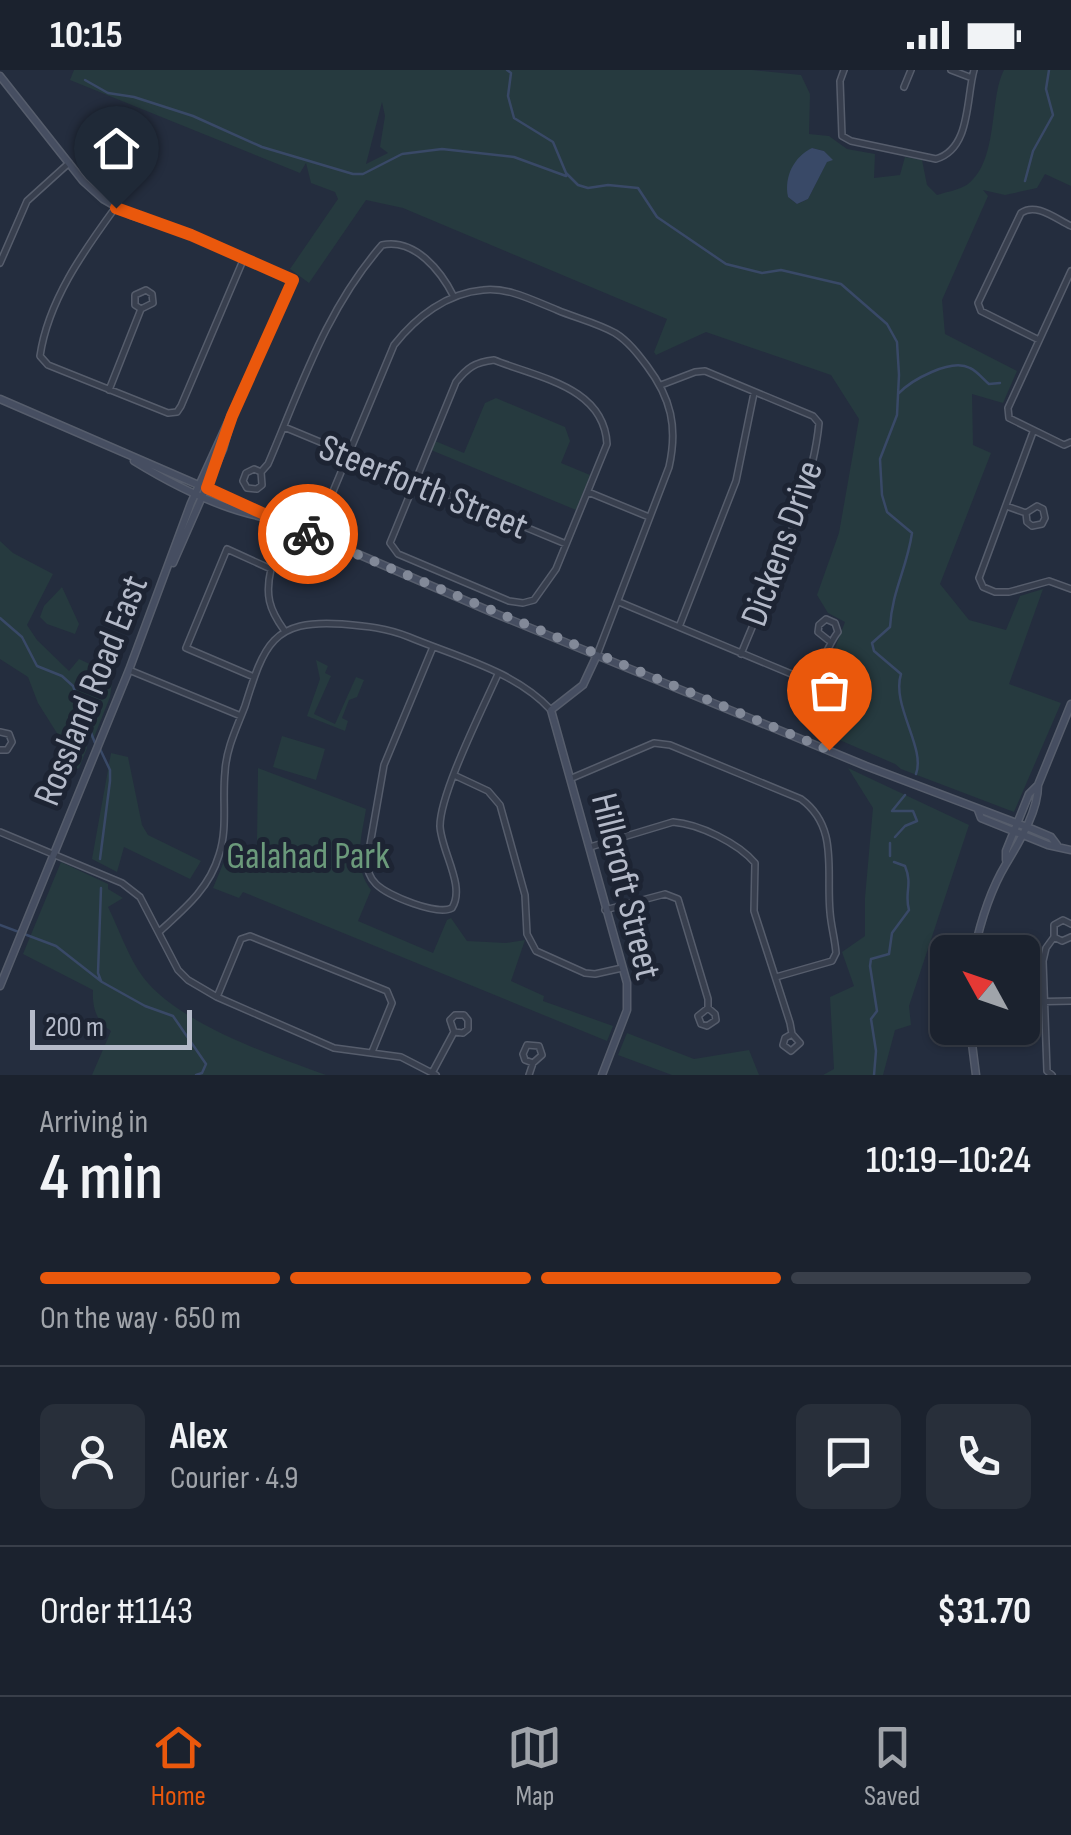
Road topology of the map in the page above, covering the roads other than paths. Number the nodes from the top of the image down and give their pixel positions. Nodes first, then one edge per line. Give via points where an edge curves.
1 (844, 70) edge
2 (911, 70) edge
3 (951, 70) edge
4 (974, 70) edge
5 (0, 76) edge
6 (972, 78) junction
7 (904, 87) dead end
8 (69, 163) junction
9 (116, 208) junction
10 (1071, 226) edge
11 (244, 258) junction
12 (0, 263) edge
13 (1071, 271) edge
14 (454, 297) junction
15 (141, 309) dead end
16 (1039, 340) junction
17 (661, 385) junction
18 (109, 390) junction
19 (754, 391) junction
20 (0, 399) edge
21 (284, 427) junction
22 (1033, 432) junction
23 (1071, 442) edge
24 (120, 452) junction
25 (347, 456) junction
26 (261, 472) junction
27 (416, 482) junction
28 (203, 486) junction
29 (588, 492) junction
30 (200, 495) junction
31 (1006, 506) junction
32 (1026, 514) junction
33 (650, 517) junction
34 (272, 519) junction
35 (314, 536) junction
36 (566, 544) junction
37 (1071, 589) edge
38 (619, 602) junction
39 (678, 627) junction
40 (284, 630) junction
41 (828, 640) junction
42 (433, 647) junction
43 (598, 654) junction
44 (741, 654) junction
45 (130, 670) junction
46 (498, 674) junction
47 (254, 677) junction
48 (1071, 704) edge
49 (550, 710) junction
50 (241, 716) junction
51 (1, 729) edge
52 (0, 750) edge
53 (455, 776) junction
54 (572, 778) junction
55 (1019, 829) junction
56 (0, 833) edge
57 (590, 847) junction
58 (1071, 850) edge
59 (54, 853) junction
60 (605, 910) junction
61 (1071, 924) edge
62 (159, 932) junction
63 (979, 935) edge
64 (1054, 936) junction
65 (1071, 937) edge
66 (5, 962) edge
67 (622, 968) junction
68 (776, 977) junction
69 (0, 986) edge
70 (217, 997) junction
71 (1071, 1001) edge
72 (1040, 1002) edge
73 (1044, 1002) junction
74 (708, 1008) dead end
75 (454, 1032) dead end
76 (792, 1034) dead end
77 (972, 1045) edge
78 (372, 1052) junction
79 (533, 1064) dead end
80 (434, 1074) edge
81 (530, 1075) edge
82 (602, 1075) edge
83 (976, 1075) edge
84 (1052, 1075) edge

1 - 6 street via 842,136 936,158 957,142
2 - 7 street
3 - 6 street
4 - 6 street
5 - 8 main road
8 - 9 main road
8 - 12 street via 27,202
9 - 11 main road
9 - 18 street via 75,263 40,356
10 - 16 street via 1026,208 978,303 980,311
11 - 18 street via 176,412
11 - 28 main road, Rossland Road East via 293,280
13 - 16 street
14 - 17 street via 487,289 512,292 615,334
14 - 21 street via 428,259 382,245 334,310
14 - 25 street via 410,324 394,345
15 - 18 street
16 - 22 street via 1008,408 1010,418
17 - 19 street, Dickens Drive via 705,371
17 - 33 street via 674,442
19 - 39 street via 736,481
19 - 44 street, Dickens Drive via 819,424 789,533
20 - 24 main road
21 - 25 street, Steerforth Street
21 - 26 street
22 - 23 street
22 - 31 street
24 - 28 main road
24 - 30 main road
25 - 27 street, Steerforth Street
25 - 35 street
26 - 26 street via 246,473 247,488 260,488
27 - 29 street via 456,382 468,368 494,360 575,392 600,413 607,444
27 - 36 street, Steerforth Street
27 - 36 street via 392,549 509,601 534,600
28 - 30 main road, Rossland Road East
28 - 34 main road
29 - 33 street
29 - 36 street
30 - 34 main road
30 - 45 main road, Rossland Road East
31 - 32 street
31 - 37 street via 979,578 983,587 1009,592 1048,581
32 - 32 street via 1032,526 1045,518 1037,506
33 - 38 street
34 - 35 main road
35 - 43 main road
38 - 39 street
38 - 43 street
39 - 44 street
40 - 42 street via 318,623 385,628
40 - 47 street
40 - 47 street via 266,592 272,569 227,549 186,648
41 - 41 street via 818,632 826,620 838,628
41 - 44 street via 809,677
42 - 46 street
42 - 53 street via 384,765 367,862 385,890 443,913 457,895 440,826
43 - 49 main road via 583,685
43 - 55 main road
45 - 50 street
45 - 59 main road, Rossland Road East
46 - 49 street via 524,684
46 - 53 street
47 - 50 street
48 - 55 main road
49 - 54 main road, Hillcroft Street
50 - 62 street via 224,770 224,832 216,863 200,894
51 - 52 street via 12,742
53 - 67 street via 488,791 500,805 536,951 585,973
54 - 57 main road, Hillcroft Street
54 - 68 street via 654,743 670,745 816,810 829,845 836,953 832,960
55 - 58 main road
55 - 63 main road
56 - 59 street
57 - 60 main road, Hillcroft Street
57 - 68 street via 685,822 745,851 755,863 754,910
59 - 62 street via 122,883 140,897
59 - 66 main road, Rossland Road East
60 - 67 main road, Hillcroft Street
60 - 74 street via 665,894 678,899
61 - 64 street via 1056,923
62 - 70 street via 178,970
64 - 65 street
64 - 73 street via 1043,961
66 - 69 main road, Rossland Road East
67 - 82 main road, Hillcroft Street via 628,1010
68 - 76 street
70 - 78 street via 334,1048
70 - 78 street via 241,938 250,936 388,991 392,1003
71 - 73 street
72 - 73 street
73 - 84 street via 1046,1072
75 - 80 street
77 - 83 main road
78 - 80 street
79 - 81 street

